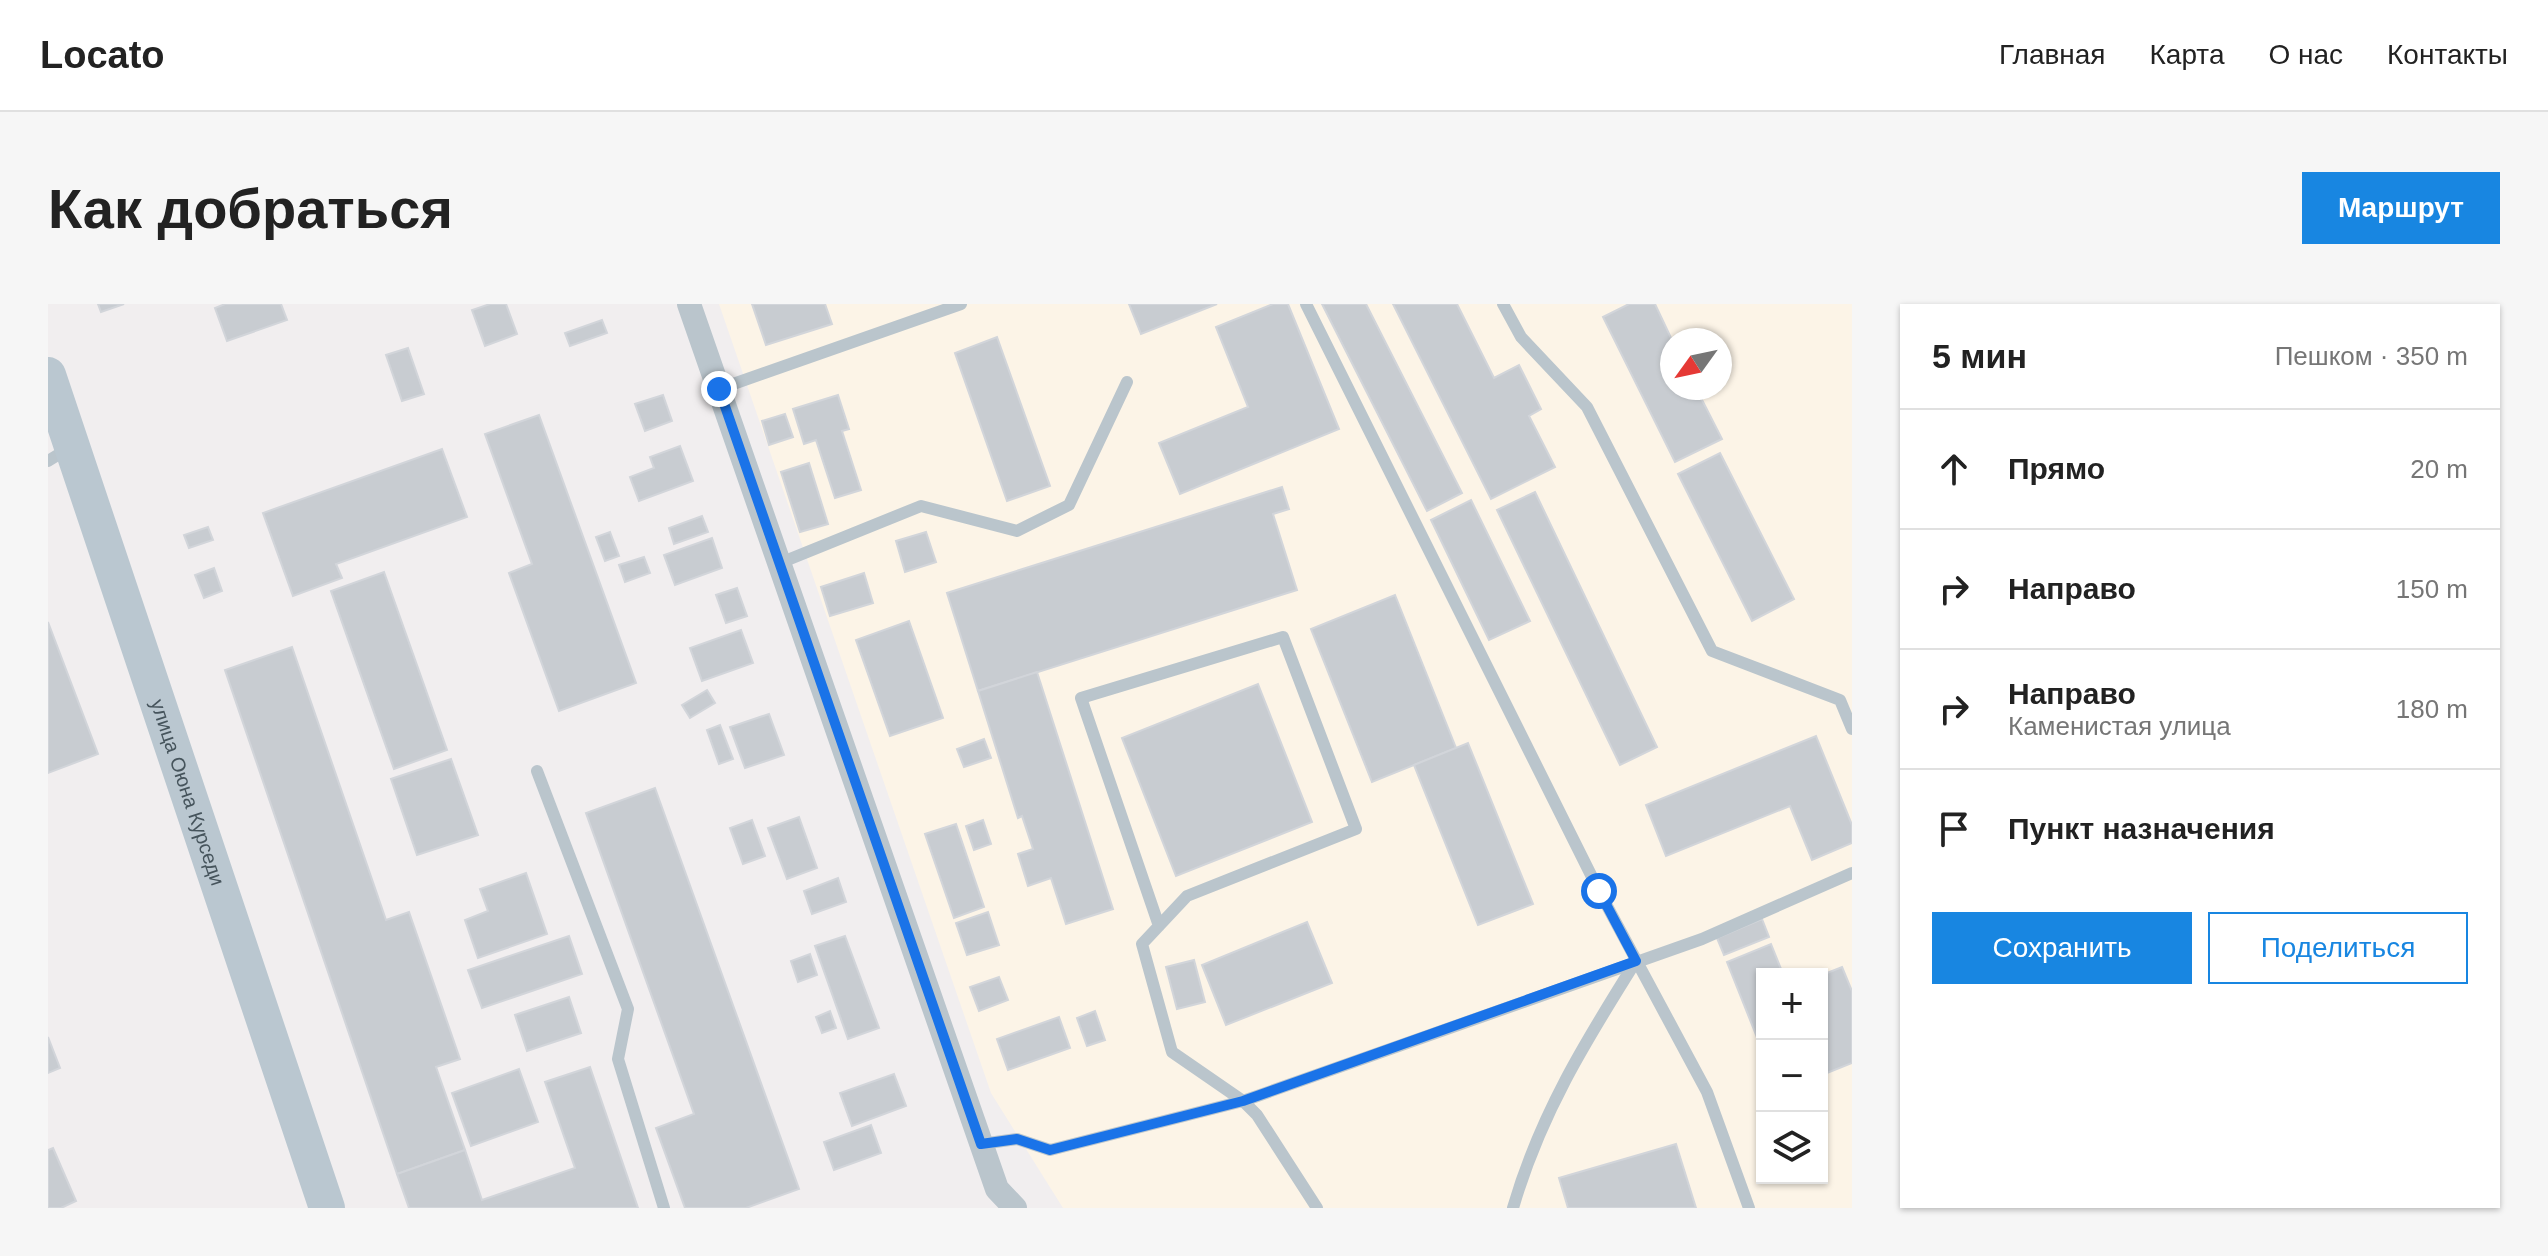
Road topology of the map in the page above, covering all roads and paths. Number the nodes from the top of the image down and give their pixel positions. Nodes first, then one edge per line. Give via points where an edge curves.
1 (689, 304) edge
2 (961, 304) edge
3 (1306, 304) edge
4 (1503, 304) edge
5 (48, 375) edge
6 (1127, 382) dead end
7 (719, 389) junction
8 (60, 454) edge
9 (780, 563) junction
10 (1852, 729) edge
11 (537, 771) dead end
12 (1852, 873) edge
13 (1159, 926) junction
14 (1636, 961) junction
15 (1243, 1101) junction
16 (981, 1144) junction
17 (994, 1199) edge
18 (327, 1208) edge
19 (664, 1208) edge
20 (1015, 1208) edge
21 (1317, 1208) edge
22 (1513, 1208) edge
23 (1749, 1208) edge

1 - 7 street
2 - 7 lane
3 - 14 lane
4 - 10 lane via 1521,337 1587,407 1712,651 1840,700
5 - 8 street, улица Оюна Курседи
6 - 9 lane via 1069,505 1017,531 921,506
7 - 9 street
8 - 18 street, улица Оюна Курседи
9 - 16 street
11 - 19 lane via 628,1009 618,1059
12 - 14 lane via 1702,939
13 - 13 lane via 1187,896 1356,829 1283,637 1081,698
13 - 15 lane via 1142,944 1172,1052
14 - 15 lane
14 - 22 lane via 1572,1061 1529,1155
14 - 23 lane via 1707,1092
15 - 16 lane via 1050,1150 1017,1139
15 - 21 lane
16 - 17 street
17 - 20 street

